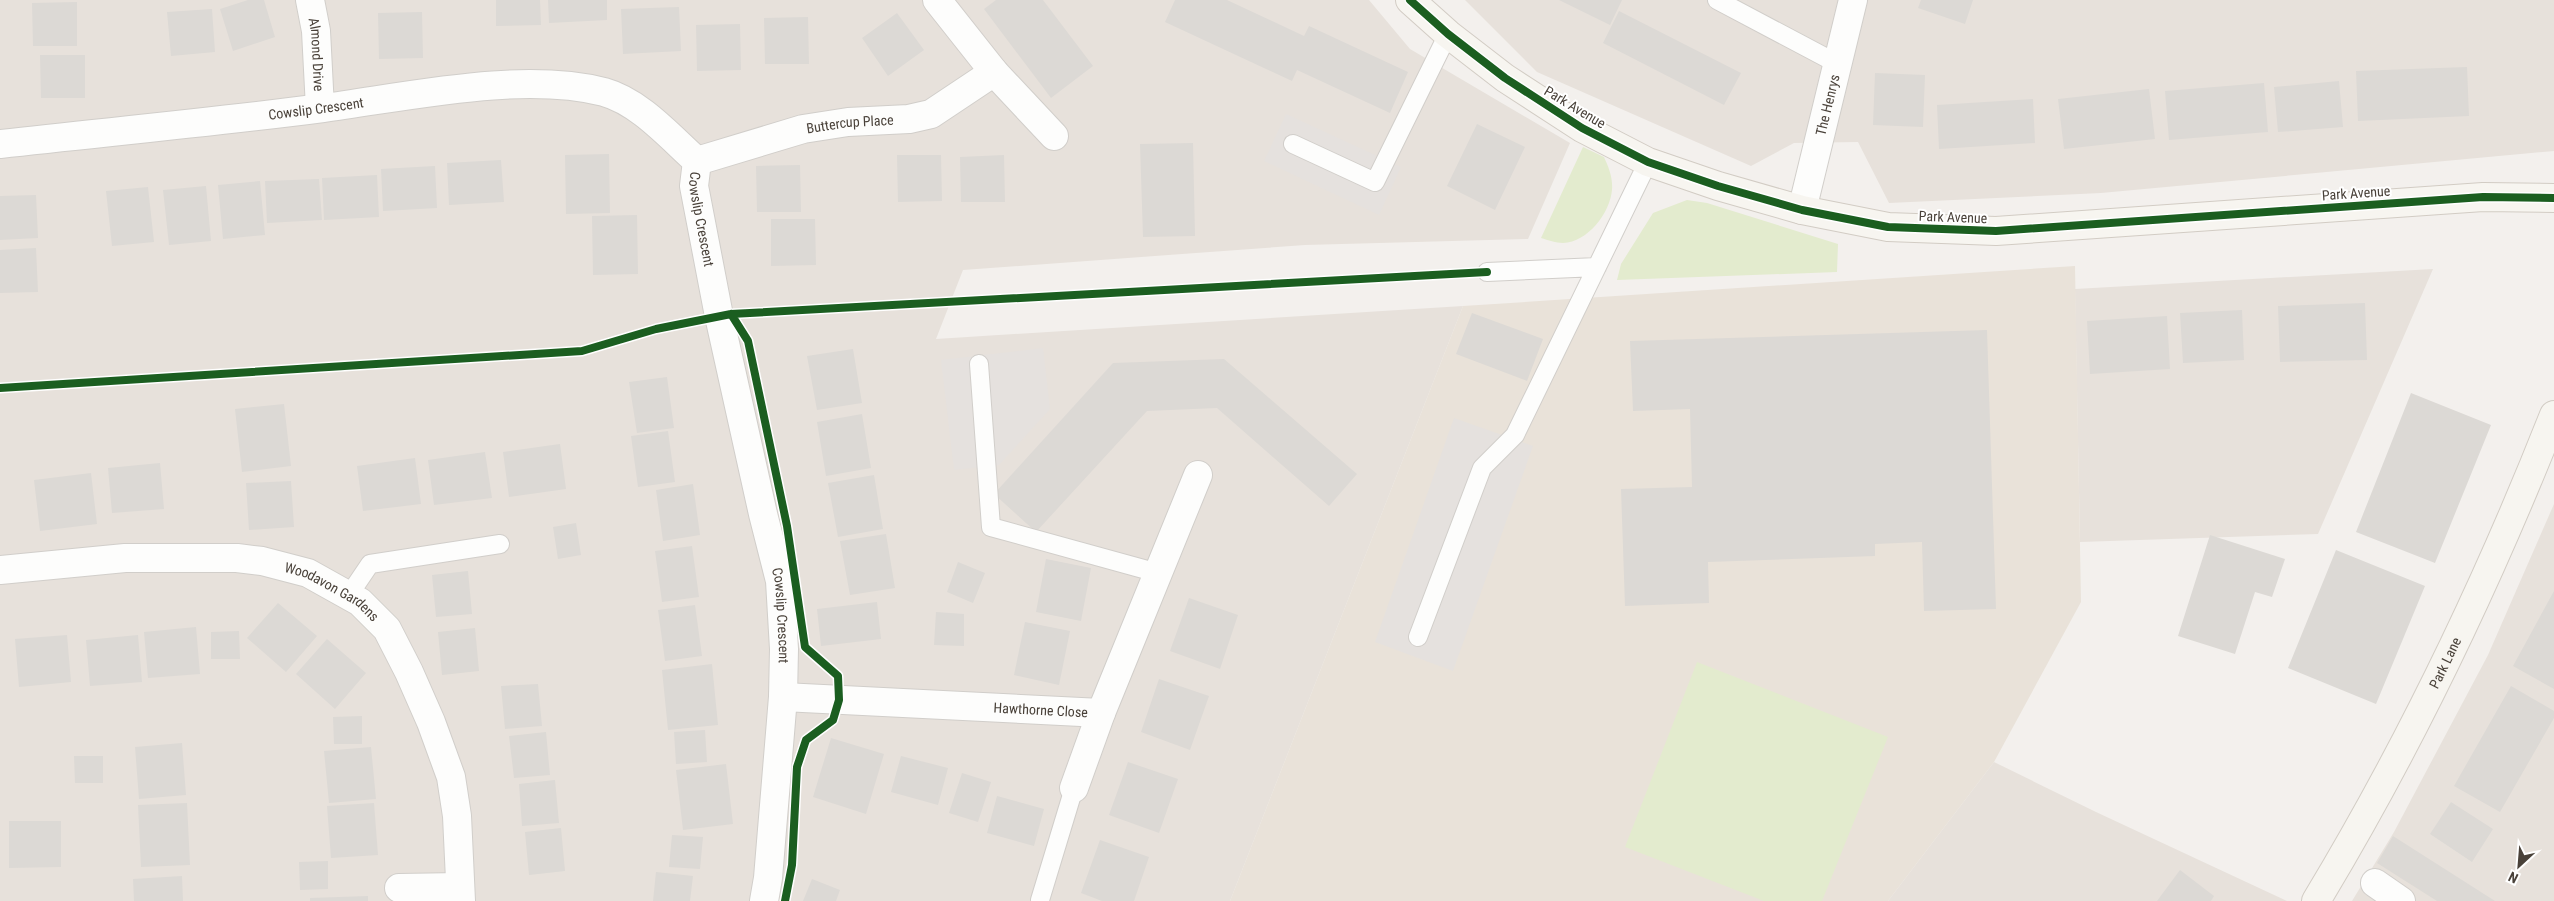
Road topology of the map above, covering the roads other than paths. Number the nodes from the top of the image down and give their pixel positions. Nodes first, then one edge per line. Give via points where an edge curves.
1 (310, 0) edge
2 (937, 0) edge
3 (1410, 0) edge
4 (1718, 0) edge
5 (1853, 0) edge
6 (1448, 34) junction
7 (1838, 64) junction
8 (994, 72) junction
9 (320, 108) junction
10 (1054, 136) dead end
11 (0, 144) edge
12 (1293, 144) dead end
13 (697, 161) junction
14 (1648, 162) junction
15 (2554, 198) edge
16 (1802, 210) junction
17 (1597, 267) junction
18 (1487, 272) dead end
19 (979, 364) dead end
20 (2554, 415) edge
21 (1198, 475) dead end
22 (500, 544) dead end
23 (0, 570) edge
24 (1158, 573) junction
25 (349, 595) junction
26 (1418, 637) dead end
27 (783, 697) junction
28 (1101, 713) junction
29 (1074, 788) joint
30 (2375, 883) dead end
31 (400, 888) dead end
32 (460, 894) edge
33 (1040, 900) dead end
34 (764, 901) edge
35 (2316, 901) edge
36 (2401, 901) edge

1 - 9 street, Almond Drive via 316,32
2 - 8 street
3 - 6 street, Park Avenue
4 - 7 lane
5 - 7 street, The Henrys
6 - 12 lane via 1375,182
6 - 14 street, Park Avenue via 1505,78 1582,128
7 - 16 street, The Henrys
8 - 10 street
8 - 13 street, Buttercup Place via 931,114 803,129
9 - 11 street, Cowslip Crescent
9 - 13 street, Cowslip Crescent via 498,85 577,87 606,93 634,107
13 - 27 street, Cowslip Crescent via 694,186 719,316 780,581
14 - 16 street, Park Avenue
14 - 17 lane
15 - 16 street, Park Avenue via 2483,197 1996,231 1888,227
17 - 18 lane
17 - 26 lane via 1515,435 1482,468
19 - 24 lane via 991,527
20 - 35 street, Park Lane via 2513,519 2420,711
21 - 24 street, Hawthorne Close
22 - 25 lane via 370,564
23 - 25 street, Woodavon Gardens via 125,558 237,558 308,573
24 - 28 street, Hawthorne Close
25 - 32 street, Woodavon Gardens via 387,629 431,722 451,777 457,816
27 - 28 street, Hawthorne Close
27 - 34 street, Cowslip Crescent
28 - 29 street
29 - 33 lane
30 - 36 street
31 - 32 street, Woodavon Gardens

